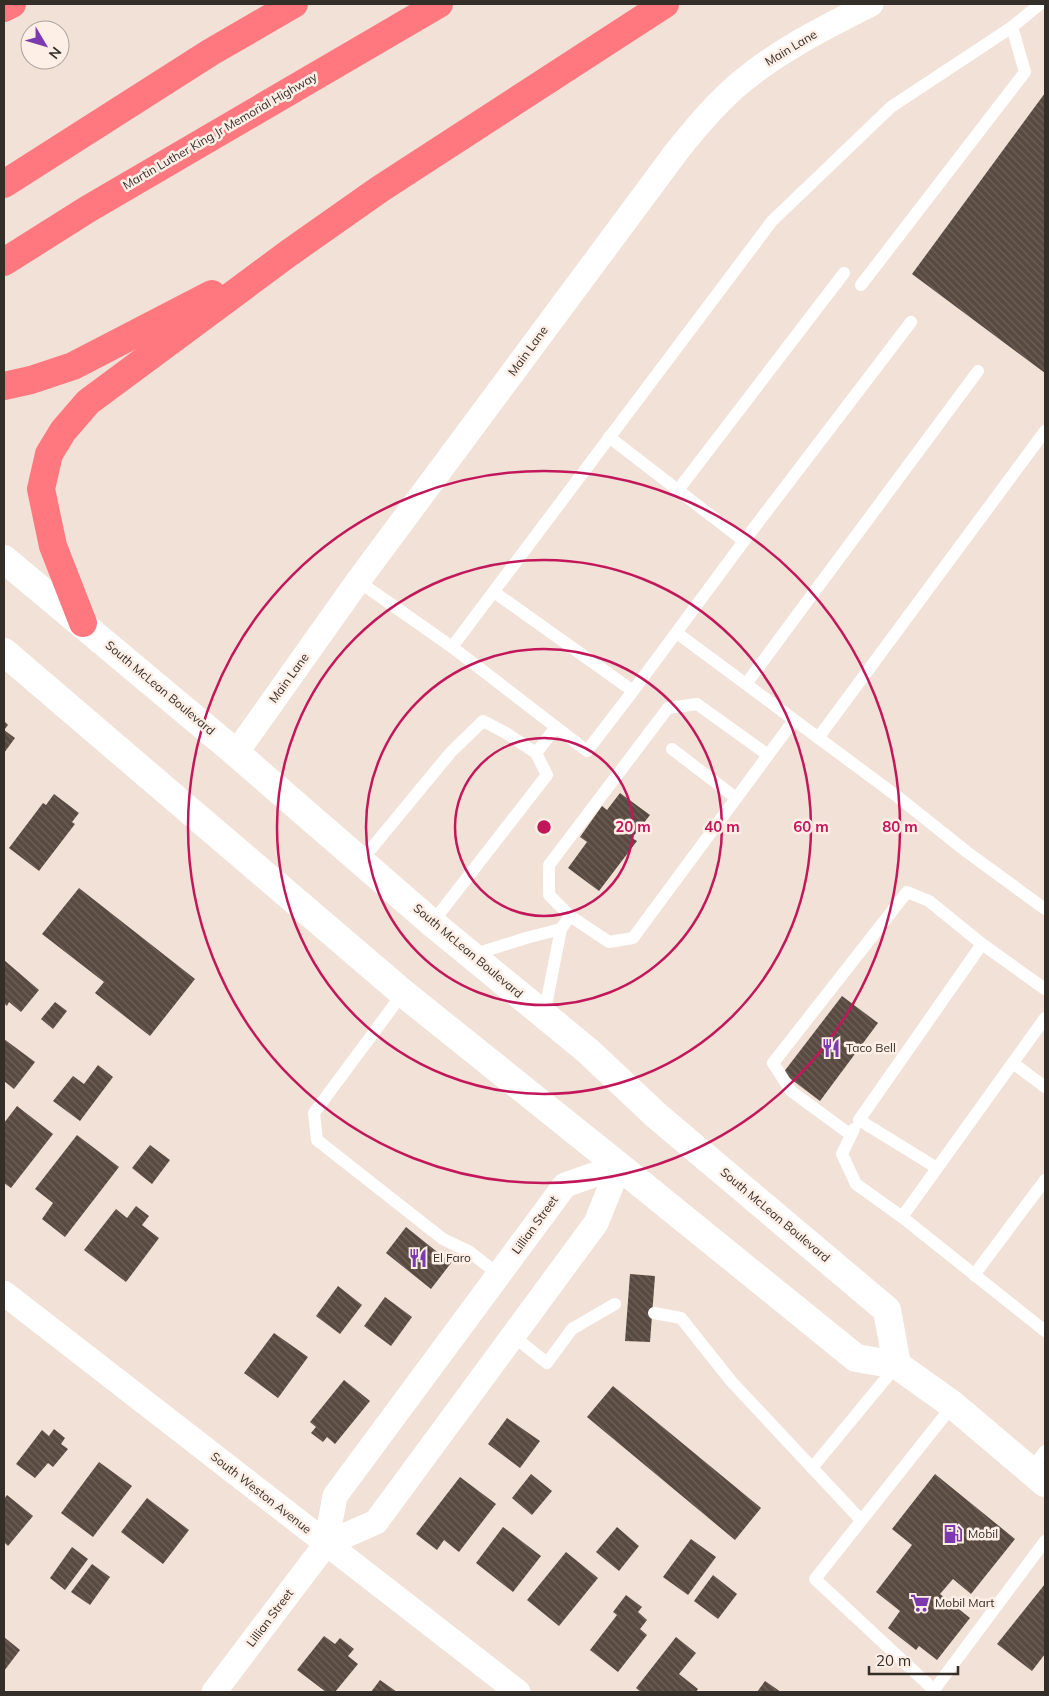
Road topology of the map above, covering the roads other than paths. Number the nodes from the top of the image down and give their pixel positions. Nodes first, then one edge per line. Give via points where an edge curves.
1 (12, 4) edge
2 (294, 4) edge
3 (440, 4) edge
4 (665, 4) edge
5 (872, 4) edge
6 (1040, 4) edge
7 (4, 8) edge
8 (1012, 27) junction
9 (4, 184) edge
10 (289, 253) junction
11 (4, 262) edge
12 (844, 273) dead end
13 (861, 285) dead end
14 (911, 322) dead end
15 (978, 371) dead end
16 (4, 386) edge
17 (1045, 431) edge
18 (609, 437) junction
19 (678, 490) junction
20 (744, 541) junction
21 (4, 559) edge
22 (358, 581) junction
23 (494, 592) junction
24 (83, 623) junction
25 (677, 633) junction
26 (452, 647) junction
27 (4, 652) edge
28 (746, 684) junction
29 (633, 691) junction
30 (794, 720) junction
31 (556, 727) junction
32 (818, 738) junction
33 (672, 749) dead end
34 (236, 753) junction
35 (536, 753) junction
36 (768, 755) junction
37 (736, 798) junction
38 (361, 861) junction
39 (1045, 909) edge
40 (570, 916) junction
41 (432, 923) junction
42 (560, 929) junction
43 (982, 944) junction
44 (472, 955) junction
45 (1045, 989) edge
46 (403, 993) junction
47 (544, 1015) junction
48 (1045, 1018) edge
49 (1013, 1063) junction
50 (1045, 1087) edge
51 (859, 1120) junction
52 (851, 1135) junction
53 (619, 1166) junction
54 (937, 1168) junction
55 (1045, 1180) edge
56 (902, 1217) junction
57 (974, 1274) junction
58 (498, 1275) junction
59 (4, 1293) edge
60 (615, 1304) dead end
61 (654, 1313) dead end
62 (1045, 1331) edge
63 (514, 1336) junction
64 (897, 1365) junction
65 (953, 1405) junction
66 (812, 1468) junction
67 (1040, 1468) edge
68 (861, 1520) junction
69 (1045, 1541) edge
70 (326, 1544) junction
71 (214, 1692) edge
72 (518, 1692) edge

1 - 7 highway
2 - 9 highway via 211,52
3 - 11 highway, Martin Luther King Jr Memorial Highway via 88,209
4 - 10 highway via 380,189
5 - 22 street, Main Lane via 797,42 739,84 706,115
6 - 8 lane
8 - 13 lane via 1025,72
8 - 18 lane via 891,107 772,221
10 - 16 highway via 73,366
10 - 24 highway via 88,402 48,454 42,488 53,546
12 - 19 lane
14 - 20 lane
15 - 28 lane
17 - 32 lane
18 - 19 lane
18 - 23 lane
19 - 20 lane
20 - 25 lane
21 - 24 main road, South McLean Boulevard
22 - 26 lane
22 - 34 street, Main Lane
23 - 26 lane
23 - 29 lane
24 - 34 main road, South McLean Boulevard
25 - 28 lane
25 - 29 lane
26 - 31 lane
27 - 46 main road
28 - 30 lane
29 - 31 lane via 587,751
30 - 32 lane
30 - 36 lane
31 - 35 lane
32 - 39 lane
33 - 37 lane
34 - 38 main road, South McLean Boulevard
35 - 38 lane via 482,721 451,752
35 - 41 lane via 547,775
36 - 37 lane
36 - 40 lane via 697,704 668,708 549,865 549,895
37 - 40 lane via 633,938 609,942
38 - 41 main road, South McLean Boulevard
40 - 42 lane
41 - 44 main road, South McLean Boulevard
42 - 44 lane
42 - 47 lane
43 - 45 lane
43 - 51 lane
43 - 52 lane via 929,901 907,892 773,1063 791,1091
44 - 47 main road, South McLean Boulevard
46 - 53 main road
46 - 58 lane via 314,1113 317,1140 444,1239 470,1252
47 - 64 main road, South McLean Boulevard via 657,1116 887,1310
48 - 49 lane
49 - 50 lane
49 - 54 lane
51 - 52 lane
51 - 54 lane
52 - 56 lane via 842,1154 856,1184
53 - 58 street, Lillian Street via 565,1185
53 - 63 street, Lillian Street via 596,1223
53 - 64 main road via 856,1358
54 - 56 lane
55 - 57 lane
56 - 57 lane
57 - 62 lane
58 - 70 street, Lillian Street via 335,1496
59 - 70 street, South Weston Avenue
60 - 63 lane via 572,1329 547,1363
61 - 66 lane via 681,1318 731,1381
63 - 70 street, Lillian Street via 376,1522
64 - 65 main road
64 - 66 lane
65 - 67 main road
65 - 68 lane
66 - 68 lane
68 - 69 lane via 815,1579 934,1690
70 - 71 street, Lillian Street
70 - 72 street, South Weston Avenue

